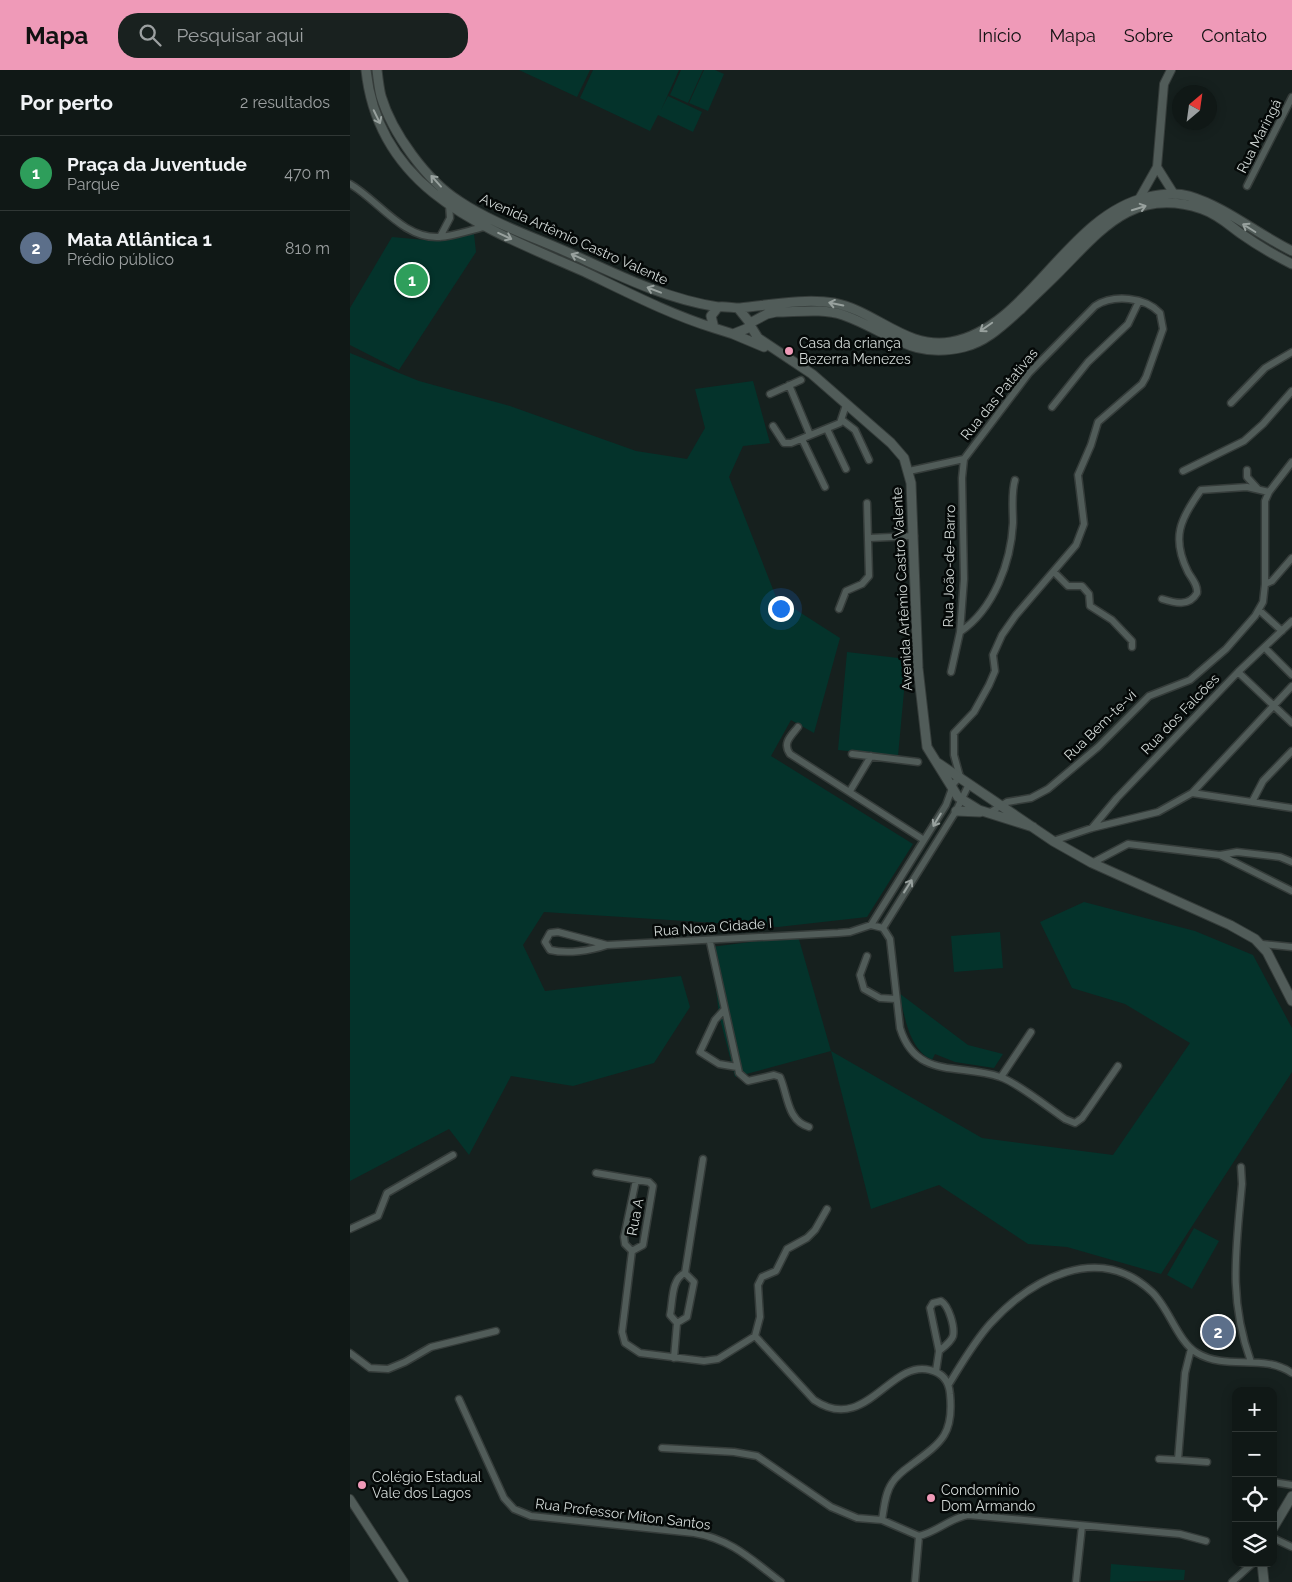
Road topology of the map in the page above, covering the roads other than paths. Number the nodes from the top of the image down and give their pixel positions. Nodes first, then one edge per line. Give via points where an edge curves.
1 (366, 70) edge
2 (377, 70) edge
3 (1171, 70) edge
4 (1292, 97) edge
5 (1157, 167) junction
6 (350, 184) edge
7 (1247, 186) dead end
8 (1174, 194) junction
9 (1139, 199) junction
10 (449, 205) junction
11 (484, 227) junction
12 (440, 237) junction
13 (1292, 251) edge
14 (1292, 264) edge
15 (1139, 301) junction
16 (718, 307) junction
17 (738, 308) junction
18 (750, 324) junction
19 (714, 328) junction
20 (733, 334) junction
21 (779, 351) junction
22 (1292, 352) edge
23 (801, 380) dead end
24 (789, 385) junction
25 (1292, 391) edge
26 (770, 394) dead end
27 (1231, 403) dead end
28 (846, 405) junction
29 (1052, 407) dead end
30 (842, 420) junction
31 (773, 426) dead end
32 (828, 429) junction
33 (810, 435) junction
34 (802, 439) junction
35 (964, 459) junction
36 (869, 460) dead end
37 (1292, 462) edge
38 (846, 469) dead end
39 (1247, 470) dead end
40 (909, 471) junction
41 (1182, 471) dead end
42 (1015, 480) dead end
43 (825, 487) dead end
44 (1259, 489) junction
45 (1269, 492) junction
46 (866, 503) dead end
47 (914, 536) junction
48 (869, 538) junction
49 (1292, 558) edge
50 (1054, 572) junction
51 (1265, 584) junction
52 (1162, 599) dead end
53 (839, 608) dead end
54 (1259, 610) junction
55 (1292, 621) edge
56 (1282, 631) junction
57 (960, 632) junction
58 (1132, 647) dead end
59 (1264, 648) junction
60 (951, 672) dead end
61 (1238, 672) junction
62 (1292, 675) edge
63 (1292, 686) edge
64 (1274, 705) junction
65 (1292, 723) edge
66 (798, 727) dead end
67 (1292, 751) edge
68 (852, 754) dead end
69 (871, 756) junction
70 (918, 762) dead end
71 (937, 763) junction
72 (960, 778) junction
73 (969, 784) junction
74 (952, 790) junction
75 (850, 791) junction
76 (1192, 793) junction
77 (962, 800) junction
78 (1252, 802) junction
79 (1002, 804) junction
80 (946, 805) junction
81 (1292, 808) edge
82 (956, 811) junction
83 (989, 813) junction
84 (1033, 827) junction
85 (1092, 828) junction
86 (924, 840) junction
87 (1053, 841) junction
88 (920, 847) junction
89 (929, 852) junction
90 (1220, 855) junction
91 (1292, 862) edge
92 (1092, 863) junction
93 (1292, 891) edge
94 (871, 925) junction
95 (883, 928) junction
96 (710, 942) junction
97 (1262, 944) junction
98 (607, 945) junction
99 (1292, 947) edge
100 (866, 956) dead end
101 (896, 999) junction
102 (1292, 1001) edge
103 (724, 1010) junction
104 (1030, 1032) dead end
105 (1118, 1066) dead end
106 (737, 1067) junction
107 (1002, 1077) junction
108 (809, 1127) dead end
109 (453, 1155) dead end
110 (704, 1160) dead end
111 (1240, 1168) dead end
112 (596, 1173) dead end
113 (636, 1180) junction
114 (826, 1209) dead end
115 (350, 1229) edge
116 (632, 1251) junction
117 (685, 1273) junction
118 (677, 1323) junction
119 (496, 1331) dead end
120 (755, 1336) junction
121 (1191, 1349) junction
122 (939, 1351) junction
123 (350, 1353) edge
124 (674, 1358) junction
125 (1251, 1362) junction
126 (936, 1371) junction
127 (1292, 1373) edge
128 (949, 1384) junction
129 (459, 1399) dead end
130 (662, 1448) dead end
131 (1159, 1459) dead end
132 (1178, 1460) junction
133 (1207, 1462) dead end
134 (1277, 1483) edge
135 (1292, 1485) edge
136 (1292, 1496) edge
137 (350, 1499) edge
138 (882, 1520) junction
139 (1277, 1522) edge
140 (1082, 1526) junction
141 (919, 1536) junction
142 (1277, 1540) edge
143 (1206, 1541) dead end
144 (1292, 1547) edge
145 (1249, 1567) edge
146 (1262, 1567) edge
147 (404, 1582) edge
148 (780, 1582) edge
149 (915, 1582) edge
150 (1076, 1582) edge
151 (1232, 1582) edge
152 (1264, 1582) edge

1 -> 10 main road, Avenida Artêmio Castro Valente via 368,92 388,138 407,167 433,195
16 -> 2 main road, Avenida Artêmio Castro Valente via 677,298 622,277 459,202 442,188 404,143 381,96
3 - 5 street via 1164,84
4 - 7 street, Rua Maringá
5 - 8 street
5 - 9 street
6 - 12 street via 414,232
8 - 9 main road
13 -> 8 main road via 1210,204
9 -> 17 main road via 1102,218 1005,314 968,338 922,342 850,308 827,302
10 - 11 main road, Avenida Artêmio Castro Valente
10 - 12 street via 450,218
11 - 12 street
11 -> 19 main road, Avenida Artêmio Castro Valente
18 -> 14 main road via 776,312 829,312 862,323 909,347 942,351 974,344 1002,326 1106,225 1141,206 1188,205 1204,210
15 - 29 street via 1128,324 1088,362
15 - 35 street, Rua das Patativas via 1108,300 1095,306 1029,373
15 - 50 street via 1160,312 1163,329 1160,341 1142,384 1098,422 1092,445 1078,475 1083,530 1076,545
16 - 17 main road
16 - 19 main road via 711,316
17 - 18 main road
18 - 20 main road
18 - 21 main road, Avenida Artêmio Castro Valente via 758,338
19 - 20 main road
20 - 21 main road, Avenida Artêmio Castro Valente
21 - 28 main road, Avenida Artêmio Castro Valente via 812,374
22 - 27 street via 1265,368
23 - 24 street
24 - 26 street
24 - 33 street
25 - 41 street via 1244,441
28 - 30 street
28 - 40 main road, Avenida Artêmio Castro Valente via 891,443 904,458
30 - 32 street
30 - 36 street via 855,430
31 - 34 street via 784,443
32 - 33 street
32 - 38 street
33 - 34 street
34 - 43 street
35 - 40 street, Rua das Patativas
35 - 57 street, Rua João-de-Barro via 965,544
37 - 45 street, Rua Bem-te-vi
39 - 44 street via 1247,477
40 - 47 main road, Avenida Artêmio Castro Valente
42 - 57 street via 1009,556 991,597 975,619
44 - 45 street
44 - 52 street via 1200,490 1181,521 1178,535 1184,562 1197,593 1193,600 1180,604
45 - 51 street, Rua Bem-te-vi via 1265,501 1264,524
46 - 48 street
47 - 48 street
47 - 71 main road, Avenida Artêmio Castro Valente via 918,668 925,738
48 - 53 street via 869,576 862,584 846,591
49 - 51 street via 1272,581
50 - 58 street via 1068,586 1082,586 1089,594 1088,602 1094,610 1112,620 1132,641
50 - 72 street via 1002,635 993,655 995,671 989,685 974,712 954,733 954,756
51 - 54 street, Rua Bem-te-vi
54 - 56 street
54 - 79 street, Rua Bem-te-vi via 1213,662 1190,680 1149,696 1098,747 1048,789 1031,798
55 - 56 street, Rua dos Falcões
56 - 59 street, Rua dos Falcões
57 - 60 street, Rua João-de-Barro
59 - 61 street, Rua dos Falcões
59 - 62 street
61 - 64 street
61 - 85 street, Rua dos Falcões via 1105,810
63 - 64 street
64 - 65 street
64 - 76 street
66 - 75 street via 786,743 790,754
67 - 78 street via 1268,775
68 - 69 street
69 - 70 street
69 - 75 street
71 - 72 main road, Avenida Artêmio Castro Valente
71 - 74 main road, Avenida Artêmio Castro Valente
72 - 73 main road, Avenida Artêmio Castro Valente
72 - 74 street
73 - 77 street
73 - 79 main road, Avenida Artêmio Castro Valente
74 - 77 main road, Avenida Artêmio Castro Valente
74 - 80 street
75 - 86 street
76 - 78 street
76 - 85 street via 1158,812
77 - 82 street
77 - 83 main road, Avenida Artêmio Castro Valente
78 - 81 street
79 - 83 street, Rua Bem-te-vi
79 - 84 main road, Avenida Artêmio Castro Valente
80 - 82 street
80 -> 86 street
82 - 83 main road
82 - 89 street
83 - 84 main road, Avenida Artêmio Castro Valente
84 - 87 main road, Avenida Artêmio Castro Valente
85 - 87 street
86 - 88 street
87 - 92 main road, Avenida Artêmio Castro Valente
88 - 89 street
88 - 94 street
95 -> 89 street
90 - 91 street via 1246,853 1280,857
90 - 92 street via 1128,844
90 - 93 street
92 - 97 main road, Avenida Artêmio Castro Valente via 1230,925
94 - 95 street
94 - 96 street, Rua Nova Cidade I via 850,932
95 - 101 street via 888,932 891,944
96 - 98 street, Rua Nova Cidade I
96 - 103 street
97 - 99 street
97 - 102 main road
98 - 98 street, Rua Nova Cidade I via 554,932 547,936 545,942 550,950 557,952 591,950
100 - 101 street via 860,975 864,989 880,998
101 - 107 street via 905,1042 919,1058 937,1066
103 - 106 street
103 - 106 street via 715,1020 700,1052 719,1064
104 - 107 street
105 - 107 street via 1082,1118 1075,1123
106 - 108 street via 741,1077 748,1081 774,1075 780,1077 792,1114 799,1123
109 - 115 street via 387,1193 378,1216
110 - 117 street
111 - 125 street via 1236,1304
112 - 113 street, Rua A
113 - 116 street, Rua A via 624,1237 625,1244
113 - 116 street, Rua A via 652,1184 653,1190 643,1245
114 - 120 street via 810,1235 787,1249 776,1271 760,1280 760,1317
116 - 124 street via 622,1338 640,1353
117 - 118 street via 676,1281 670,1315
117 - 118 street via 694,1282 687,1317
118 - 124 street
119 - 123 street via 430,1347 388,1369 370,1368
120 - 124 street via 718,1359
120 - 126 street via 814,1400 833,1409 854,1408 913,1370 925,1368
121 - 125 street via 1213,1360
121 - 128 street via 1163,1305 1144,1285 1119,1272 1090,1267 1059,1274 1039,1284 1005,1310 979,1338
121 - 132 street via 1185,1373
122 - 122 street via 952,1338 953,1332 947,1306 941,1301 933,1303 930,1308
122 - 126 street
125 - 127 street via 1270,1363
126 - 128 street
128 - 138 street via 950,1426 930,1452 893,1481
129 - 148 street, Rua Professor Miton Santos via 504,1498 521,1513 717,1537
130 - 138 street via 757,1456 830,1507 857,1518
131 - 132 street
132 - 133 street
134 - 135 street
136 - 139 main road
137 - 147 street
138 - 141 street
140 - 141 street via 968,1515
140 - 143 street via 1189,1535
140 - 150 street
141 - 149 street
142 - 144 street
145 - 151 street
146 - 152 main road

